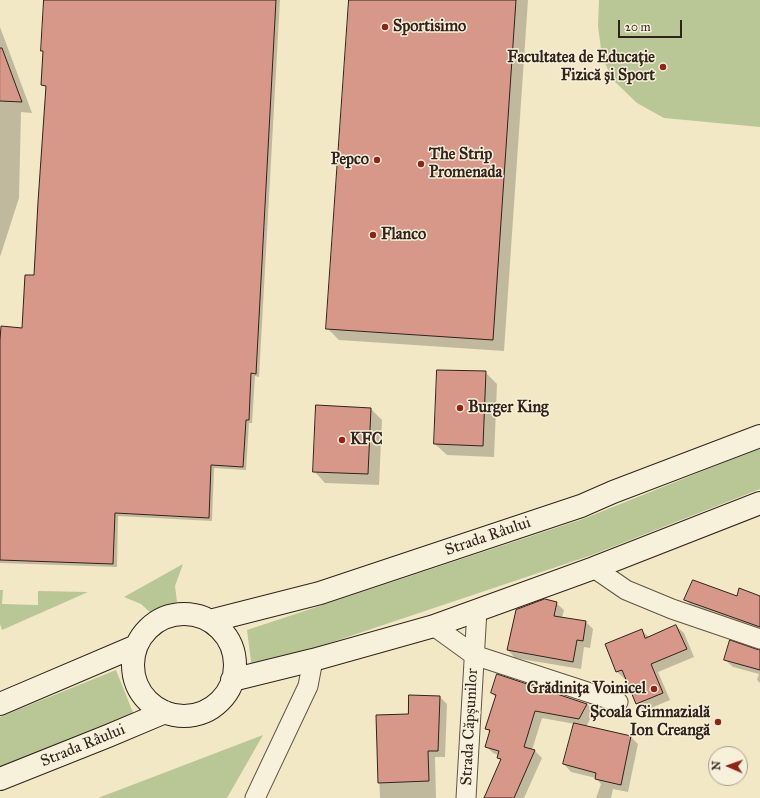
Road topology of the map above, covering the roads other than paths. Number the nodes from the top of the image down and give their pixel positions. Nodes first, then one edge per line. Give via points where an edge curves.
1 (760, 436) edge
2 (760, 502) edge
3 (594, 568) junction
4 (477, 610) junction
5 (210, 621) junction
6 (434, 626) junction
7 (760, 639) edge
8 (136, 646) junction
9 (474, 655) junction
10 (313, 660) junction
11 (232, 680) junction
12 (618, 702) dead end
13 (0, 704) edge
14 (165, 712) junction
15 (0, 779) edge
16 (255, 798) edge
17 (466, 798) edge

1 - 5 main road, Strada Râului via 581,506 320,593
2 - 3 main road
3 - 4 main road
3 - 7 street via 626,590 672,609
4 - 6 main road
4 - 9 street, Strada Căpșunilor
5 - 8 main road via 188,614 166,616 148,627
5 - 11 main road via 226,636 231,646 234,657
6 - 9 street, Strada Căpșunilor
6 - 10 main road
8 - 13 main road
8 - 14 main road via 133,662 139,688 154,706
9 - 12 street
9 - 17 street, Strada Căpșunilor
10 - 11 main road
10 - 16 street via 308,686
11 - 14 main road via 219,700 200,713 176,715
14 - 15 main road, Strada Râului

